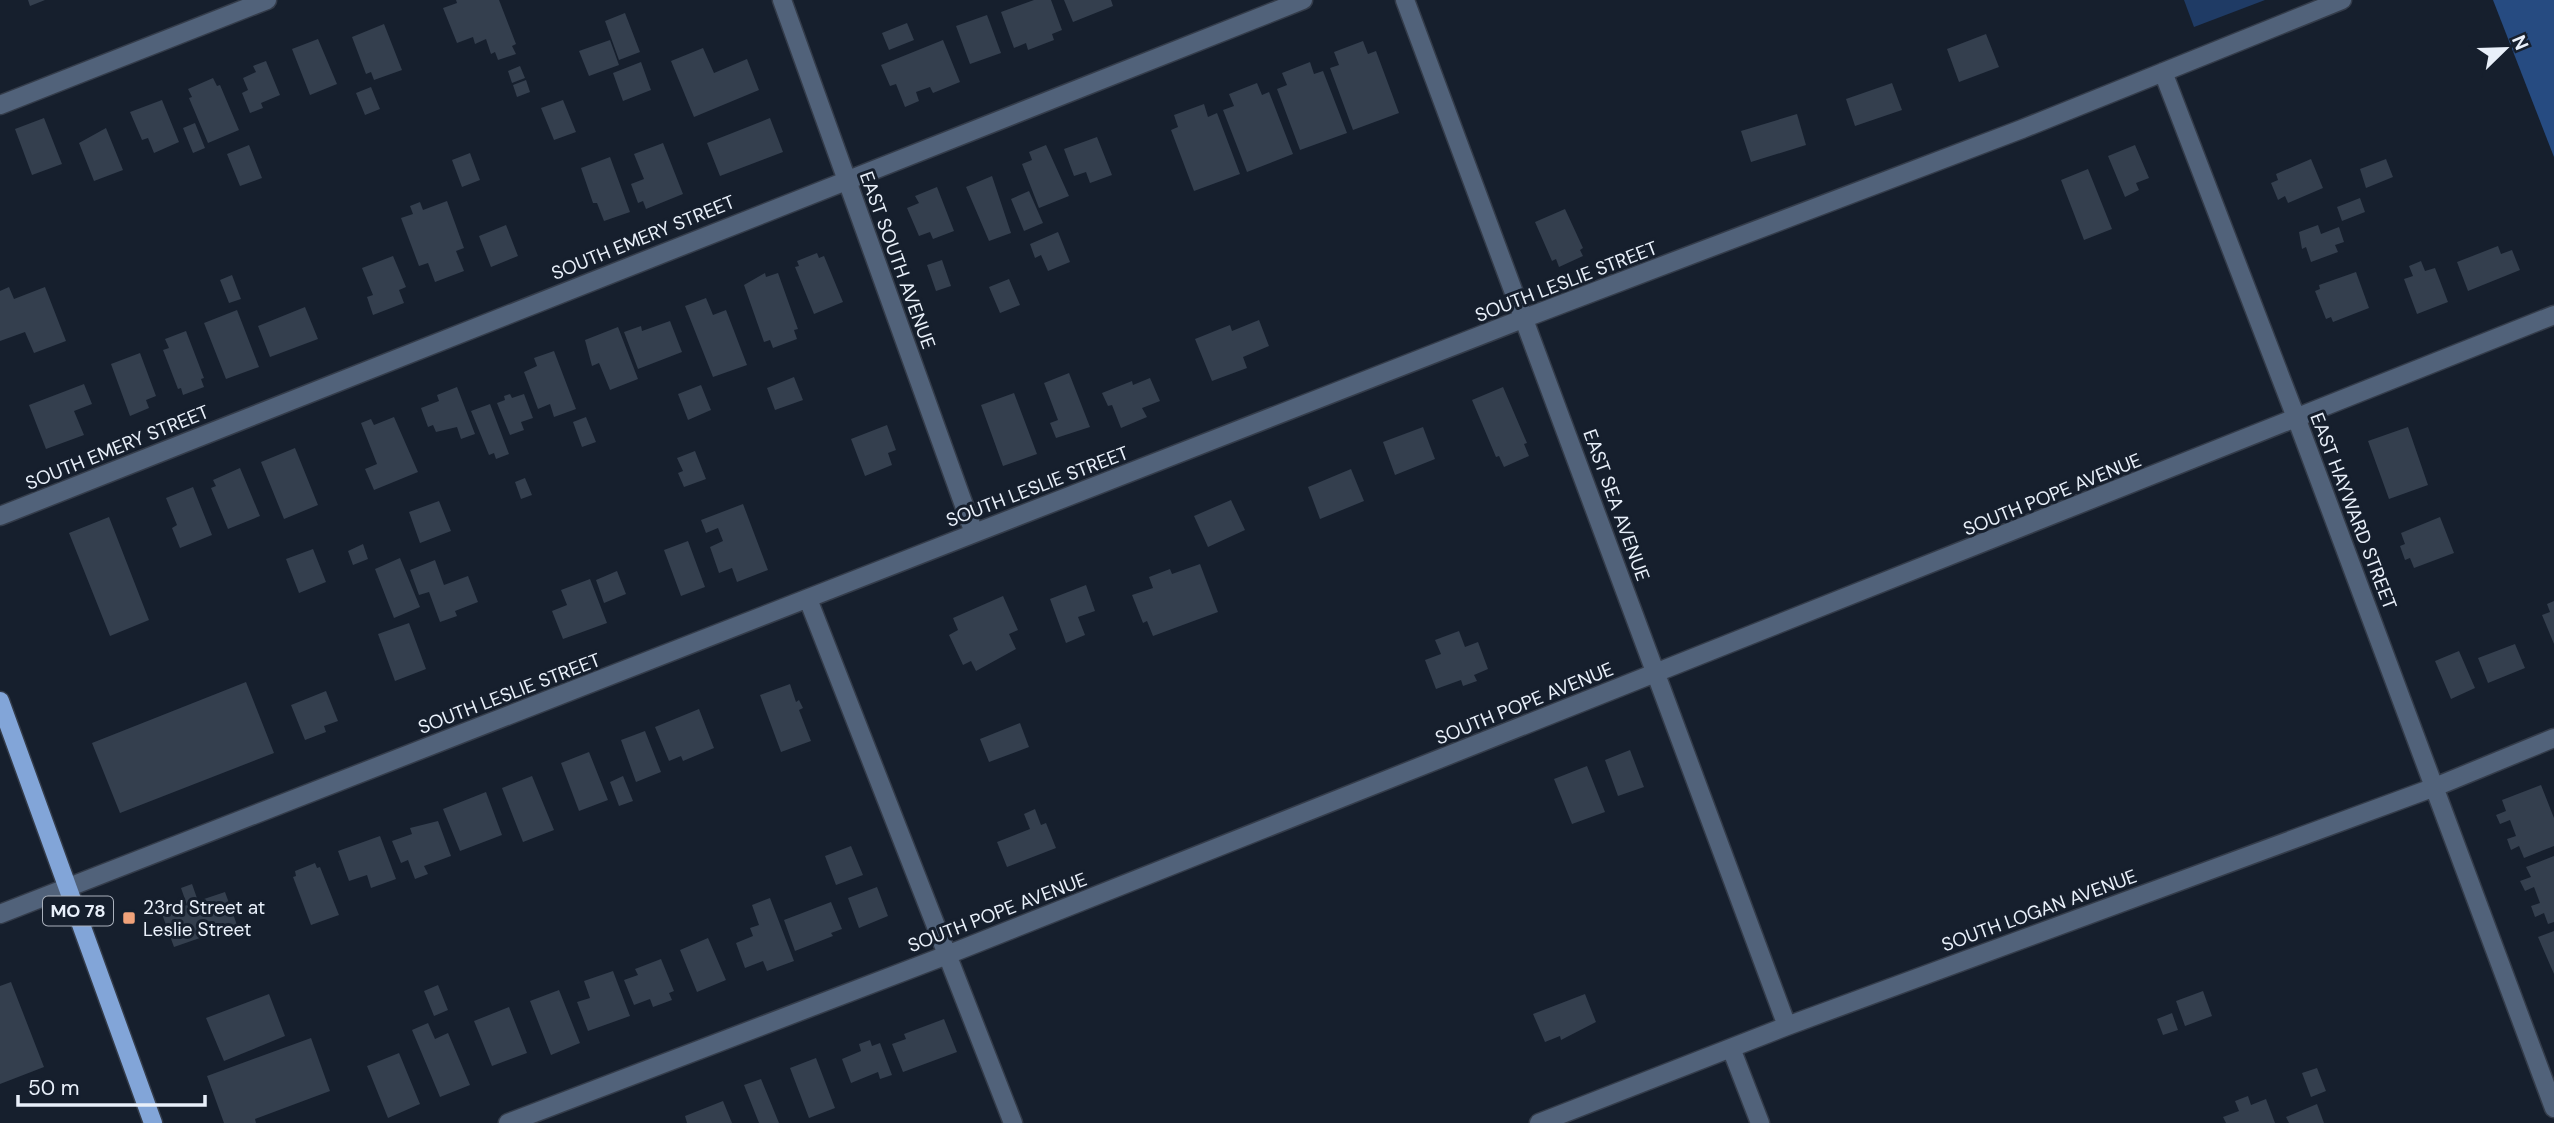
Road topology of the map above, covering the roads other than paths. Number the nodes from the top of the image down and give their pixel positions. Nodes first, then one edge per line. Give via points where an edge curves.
1 (267, 0) edge
2 (782, 0) edge
3 (1303, 0) edge
4 (1405, 0) edge
5 (2342, 0) edge
6 (2163, 72) junction
7 (0, 105) edge
8 (847, 179) junction
9 (2554, 315) edge
10 (1525, 318) junction
11 (2297, 420) junction
12 (0, 516) edge
13 (974, 534) junction
14 (808, 598) junction
15 (1656, 673) junction
16 (0, 701) edge
17 (2554, 738) edge
18 (2435, 787) junction
19 (69, 887) junction
20 (0, 914) edge
21 (947, 955) junction
22 (1787, 1026) junction
23 (1731, 1048) junction
24 (2554, 1108) edge
25 (153, 1123) edge
26 (508, 1123) edge
27 (1013, 1123) edge
28 (1539, 1123) edge
29 (1760, 1123) edge

1 - 7 street
2 - 8 street, EAST SOUTH AVENUE
3 - 8 street, SOUTH EMERY STREET
4 - 10 street, EAST SEA AVENUE
5 - 6 street
6 - 10 street, SOUTH LESLIE STREET
6 - 11 street, EAST HAYWARD STREET
8 - 12 street, SOUTH EMERY STREET
8 - 13 street, EAST SOUTH AVENUE
9 - 11 street, SOUTH POPE AVENUE
10 - 13 street, SOUTH LESLIE STREET
10 - 15 street, EAST SEA AVENUE
11 - 15 street, SOUTH POPE AVENUE
11 - 18 street, EAST HAYWARD STREET
13 - 14 street, SOUTH LESLIE STREET
14 - 19 street, SOUTH LESLIE STREET
14 - 21 street
15 - 21 street, SOUTH POPE AVENUE
15 - 22 street, EAST SEA AVENUE
16 - 19 main road, MO 78
17 - 18 street, SOUTH LOGAN AVENUE
18 - 22 street, SOUTH LOGAN AVENUE
18 - 24 street, EAST HAYWARD STREET
19 - 20 street, SOUTH LESLIE STREET
19 - 25 main road, MO 78
21 - 26 street, SOUTH POPE AVENUE
21 - 27 street
22 - 23 street, SOUTH LOGAN AVENUE
23 - 28 street, SOUTH LOGAN AVENUE
23 - 29 street

